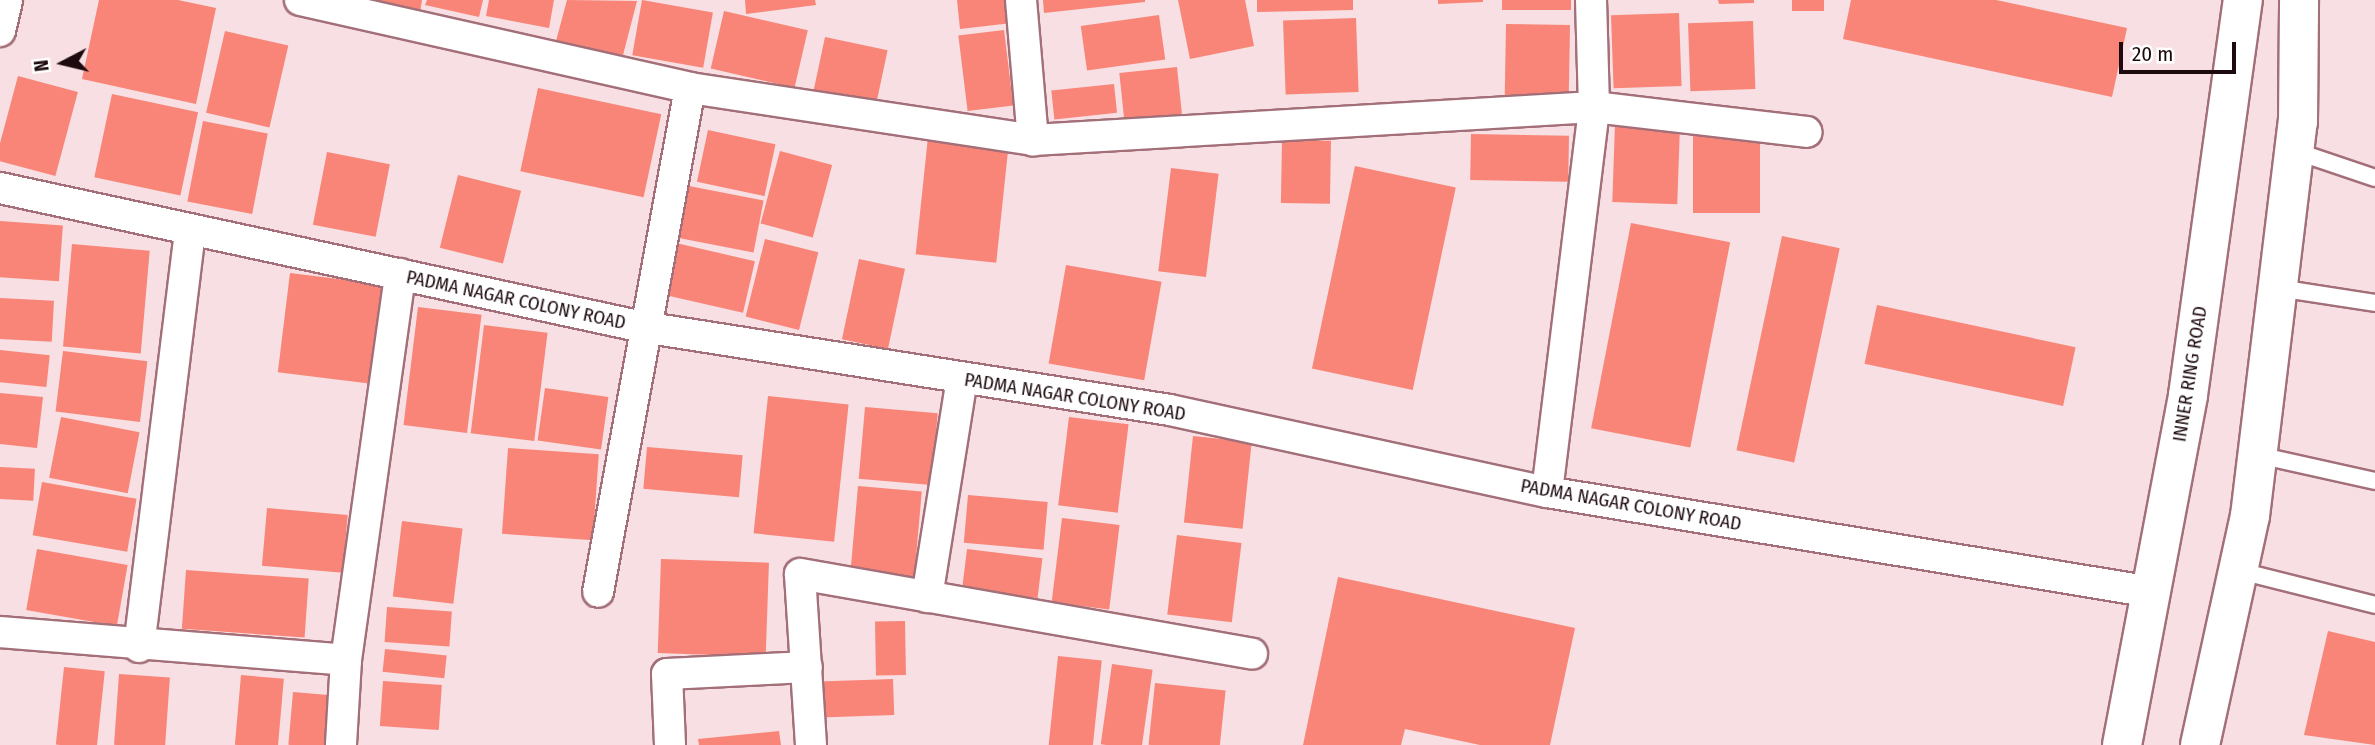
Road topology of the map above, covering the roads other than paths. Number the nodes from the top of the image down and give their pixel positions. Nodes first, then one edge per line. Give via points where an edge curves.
1 (7, 0) edge
2 (300, 0) edge
3 (1021, 0) edge
4 (1591, 0) edge
5 (2243, 0) edge
6 (2299, 0) edge
7 (0, 31) edge
8 (690, 89) junction
9 (1594, 107) junction
10 (1807, 132) dead end
11 (1033, 140) junction
12 (2295, 151) junction
13 (2375, 178) edge
14 (0, 188) edge
15 (190, 230) junction
16 (400, 274) junction
17 (2278, 288) junction
18 (2375, 303) edge
19 (643, 327) junction
20 (962, 379) junction
21 (2258, 456) junction
22 (2375, 481) edge
23 (1547, 492) junction
24 (2240, 571) junction
25 (598, 592) dead end
26 (2152, 592) junction
27 (927, 597) junction
28 (2375, 605) edge
29 (0, 632) edge
30 (139, 647) junction
31 (1252, 654) dead end
32 (346, 660) junction
33 (807, 667) junction
34 (341, 745) edge
35 (670, 745) edge
36 (811, 745) edge
37 (2122, 745) edge
38 (2200, 745) edge

1 - 7 street
2 - 8 street
3 - 11 street
4 - 9 street
5 - 26 highway, INNER RING ROAD via 2188,395
6 - 12 highway
8 - 11 street
8 - 19 street
9 - 10 street
9 - 11 street
9 - 23 street
12 - 13 lane
12 - 17 highway
14 - 15 street, PADMA NAGAR COLONY ROAD
15 - 16 street, PADMA NAGAR COLONY ROAD
15 - 30 street
16 - 19 street, PADMA NAGAR COLONY ROAD
16 - 32 street
17 - 18 lane
17 - 21 highway
19 - 20 street, PADMA NAGAR COLONY ROAD
19 - 25 street
20 - 23 street, PADMA NAGAR COLONY ROAD via 1170,410
20 - 27 street
21 - 22 lane
21 - 24 highway
23 - 26 street, PADMA NAGAR COLONY ROAD
24 - 28 lane
24 - 38 highway
26 - 37 highway, INNER RING ROAD
27 - 31 street
27 - 33 street via 800,574
29 - 30 street
30 - 32 street
32 - 34 street
33 - 35 street via 667,674
33 - 36 street

